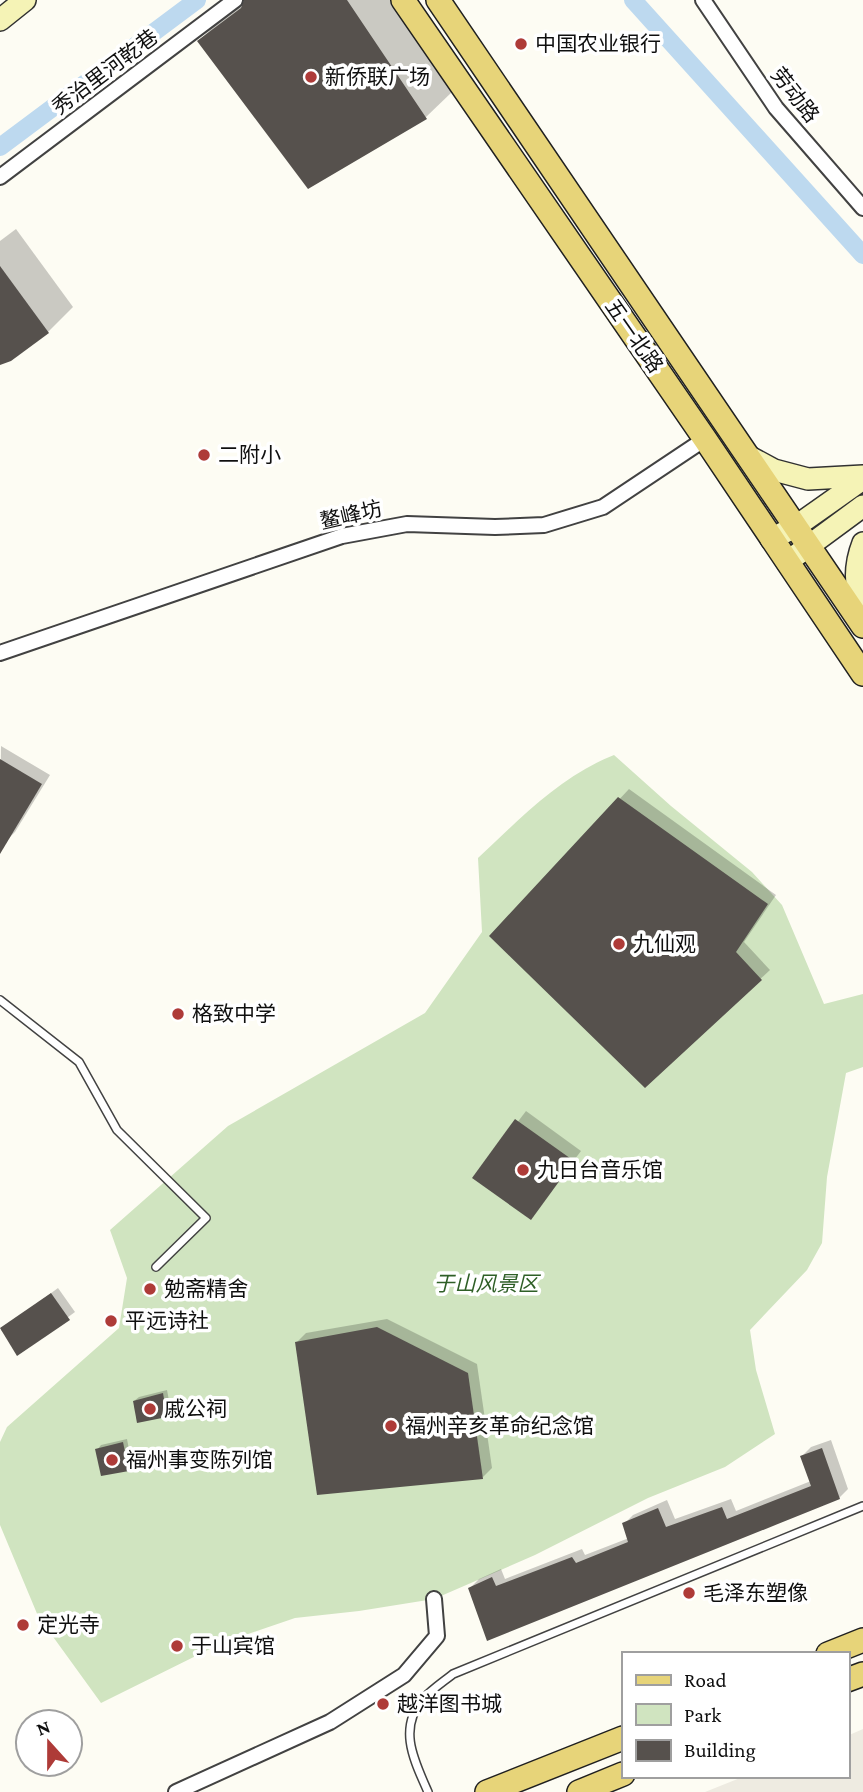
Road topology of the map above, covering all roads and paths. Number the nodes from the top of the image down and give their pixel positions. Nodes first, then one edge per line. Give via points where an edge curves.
1 (25, 0) edge
2 (235, 0) edge
3 (403, 0) edge
4 (438, 0) edge
5 (703, 0) edge
6 (0, 20) edge
7 (0, 177) edge
8 (863, 208) edge
9 (705, 439) junction
10 (748, 456) junction
11 (863, 477) edge
12 (863, 506) edge
13 (802, 536) junction
14 (771, 539) junction
15 (863, 543) edge
16 (786, 562) junction
17 (863, 608) edge
18 (863, 626) edge
19 (0, 653) edge
20 (863, 674) edge
21 (0, 1000) edge
22 (156, 1267) dead end
23 (863, 1506) edge
24 (434, 1599) dead end
25 (863, 1640) edge
26 (833, 1652) edge
27 (622, 1738) edge
28 (622, 1774) edge
29 (176, 1792) edge
30 (428, 1792) edge
31 (487, 1792) edge
32 (579, 1792) edge

1 - 6 main road
2 - 7 street, 秀治里河乾巷
3 - 9 main road, 五一北路
4 - 10 main road, 五一北路
5 - 8 street, 劳动路 via 776,108
9 - 14 main road, 五一北路
9 - 19 street, 鳌峰坊 via 603,508 544,525 407,524 342,536
10 - 11 main road via 774,470 808,479
10 - 13 main road, 五一北路
11 - 13 main road
12 - 13 main road
13 - 14 main road
13 - 16 main road
13 - 18 main road, 五一北路
14 - 16 main road, 五一北路
15 - 17 main road via 857,558 856,589
16 - 20 main road, 五一北路
21 - 22 lane via 79,1062 117,1130 206,1218
23 - 30 lane via 453,1674 423,1699 413,1715 408,1741
24 - 29 street via 437,1636 404,1675 330,1722
25 - 26 main road
27 - 31 main road
28 - 32 main road

